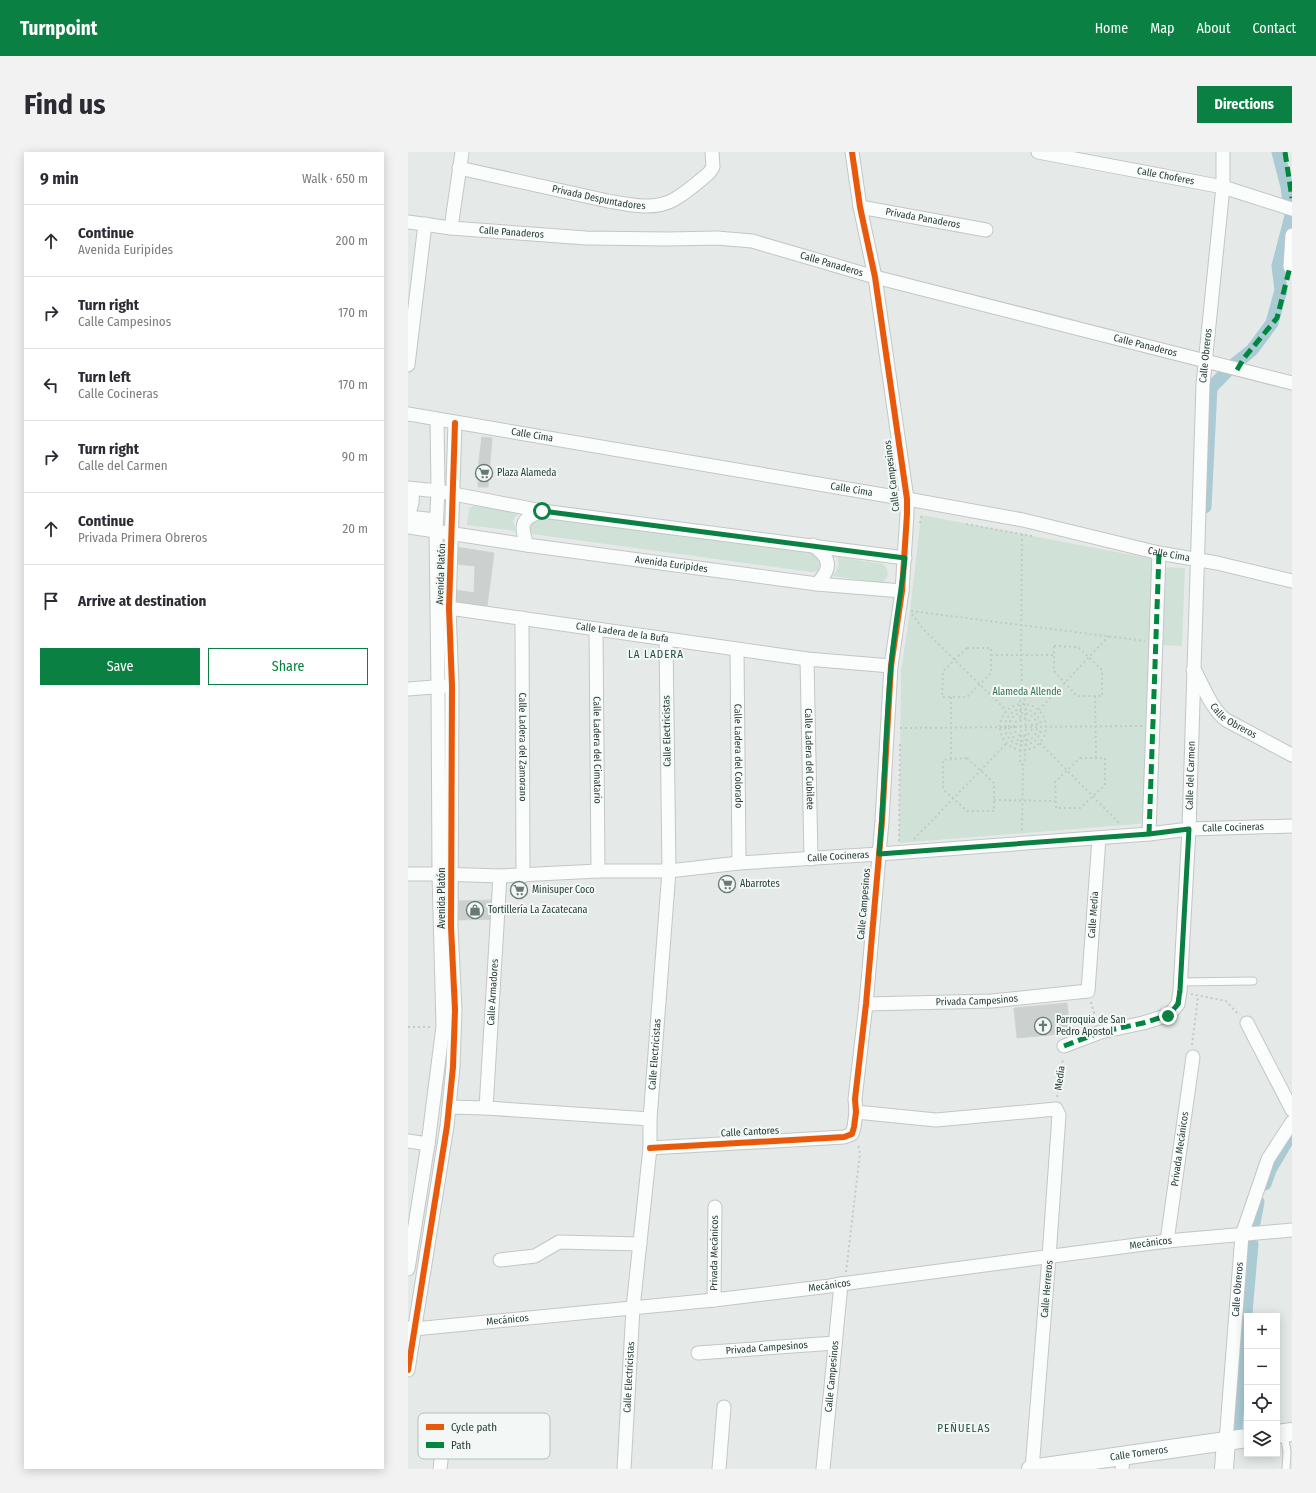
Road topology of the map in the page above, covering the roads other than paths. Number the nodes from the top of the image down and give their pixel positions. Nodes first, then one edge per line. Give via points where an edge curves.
1 (462, 152) edge
2 (712, 152) edge
3 (852, 152) edge
4 (1038, 152) edge
5 (1223, 152) edge
6 (459, 168) junction
7 (1223, 187) junction
8 (860, 207) junction
9 (1292, 209) edge
10 (408, 222) edge
11 (425, 224) junction
12 (451, 228) junction
13 (986, 230) dead end
14 (1292, 235) edge
15 (1290, 267) dead end
16 (875, 277) junction
17 (1205, 361) junction
18 (408, 365) edge
19 (1292, 383) edge
20 (408, 414) edge
21 (437, 420) junction
22 (455, 423) junction
23 (408, 489) edge
24 (438, 491) junction
25 (452, 494) junction
26 (907, 499) junction
27 (542, 511) junction
28 (408, 513) edge
29 (408, 517) edge
30 (436, 525) junction
31 (408, 527) edge
32 (452, 533) junction
33 (527, 545) junction
34 (813, 545) junction
35 (1159, 553) junction
36 (905, 558) junction
37 (1198, 560) junction
38 (1292, 581) edge
39 (817, 584) junction
40 (902, 591) junction
41 (449, 608) junction
42 (522, 618) junction
43 (596, 629) junction
44 (666, 639) junction
45 (737, 649) junction
46 (807, 659) junction
47 (891, 666) junction
48 (1193, 670) junction
49 (445, 686) junction
50 (408, 689) edge
51 (1292, 755) edge
52 (1292, 826) edge
53 (1189, 829) junction
54 (1149, 834) junction
55 (1099, 838) junction
56 (879, 854) junction
57 (811, 859) junction
58 (739, 863) junction
59 (598, 871) junction
60 (669, 871) junction
61 (408, 874) edge
62 (439, 874) junction
63 (452, 874) junction
64 (500, 876) junction
65 (523, 876) junction
66 (1253, 981) dead end
67 (1180, 986) junction
68 (1088, 991) joint
69 (866, 1004) junction
70 (1247, 1024) road end
71 (1064, 1046) road end
72 (1193, 1057) road end
73 (449, 1107) junction
74 (486, 1108) junction
75 (1292, 1110) edge
76 (856, 1112) junction
77 (650, 1119) junction
78 (1292, 1122) edge
79 (852, 1134) joint
80 (408, 1141) edge
81 (428, 1144) junction
82 (650, 1148) junction
83 (715, 1207) dead end
84 (1292, 1230) edge
85 (1246, 1234) junction
86 (1167, 1241) junction
87 (640, 1244) junction
88 (1049, 1257) junction
89 (500, 1260) dead end
90 (408, 1266) edge
91 (841, 1284) junction
92 (714, 1300) junction
93 (633, 1308) junction
94 (411, 1328) edge
95 (835, 1343) junction
96 (698, 1353) dead end
97 (408, 1370) edge
98 (724, 1407) dead end
99 (1284, 1433) edge
100 (1244, 1439) edge
101 (1226, 1442) junction
102 (1123, 1463) edge
103 (624, 1469) edge
104 (719, 1469) edge
105 (823, 1469) edge
106 (1031, 1469) edge
107 (1224, 1469) edge
108 (1286, 1469) edge

1 - 6 street
2 - 6 street, Privada Despuntadores via 713,167 709,173 674,200 658,205 632,205 608,201
3 - 8 street, Calle Campesinos
4 - 7 street, Calle Choferes
5 - 7 street, Calle Obreros
6 - 12 street
7 - 9 street, Calle Choferes
7 - 17 street, Calle Obreros
8 - 13 street, Privada Panaderos
8 - 16 street, Calle Campesinos
10 - 11 street, Calle Panaderos
11 - 12 street, Calle Panaderos
11 - 18 street
12 - 16 street, Calle Panaderos via 586,238 717,238 752,241
14 - 15 street
16 - 17 street, Calle Panaderos
16 - 26 street, Calle Campesinos
17 - 19 street, Calle Panaderos
17 - 37 street, Calle Obreros
20 - 21 street, Calle Cima
21 - 22 street, Calle Cima
21 - 24 street, Avenida Platón
22 - 25 street, Avenida Platón
22 - 26 street, Calle Cima
23 - 24 street
23 - 28 street via 413,499
24 - 25 street
24 - 30 street, Avenida Platón
25 - 27 street
25 - 32 street, Avenida Platón
26 - 35 street, Calle Cima via 1023,520
26 - 36 street, Calle Campesinos
27 - 33 street via 529,516 523,524
27 - 34 street
29 - 30 street, Avenida Euripides
30 - 31 street, Avenida Euripides
30 - 32 street, Avenida Euripides
30 - 49 street, Avenida Platón
32 - 33 street, Avenida Euripides
32 - 41 street, Avenida Platón
33 - 39 street, Avenida Euripides
34 - 36 street
34 - 39 street via 824,554 828,563 826,573
35 - 37 street, Calle Cima
35 - 54 street
36 - 40 street, Calle Campesinos
37 - 38 street, Calle Cima
37 - 48 street, Calle del Carmen
39 - 40 street, Avenida Euripides
40 - 47 street, Calle Campesinos
41 - 42 street, Calle Ladera de la Bufa
41 - 49 street, Avenida Platón
42 - 43 street, Calle Ladera de la Bufa
42 - 65 street, Calle Ladera del Zamorano
43 - 44 street, Calle Ladera de la Bufa
43 - 59 street, Calle Ladera del Cimatario
44 - 45 street, Calle Ladera de la Bufa
44 - 60 street, Calle Electricistas
45 - 46 street, Calle Ladera de la Bufa
45 - 58 street, Calle Ladera del Colorado
46 - 47 street, Calle Ladera de la Bufa
46 - 57 street, Calle Ladera del Cubilete
47 - 56 street, Calle Campesinos
48 - 51 street, Calle Obreros via 1218,714
48 - 53 street, Calle del Carmen
49 - 50 street
49 - 62 street, Avenida Platón
49 - 63 street, Avenida Platón
52 - 53 street, Calle Cocineras
53 - 54 street, Calle Cocineras
53 - 67 street, Calle del Carmen
54 - 55 street, Calle Cocineras
55 - 56 street, Calle Cocineras
55 - 68 street, Calle Media
56 - 57 street, Calle Cocineras
56 - 69 street, Calle Campesinos
57 - 58 street, Calle Cocineras
58 - 60 street, Calle Cocineras
59 - 60 street, Calle Cocineras
59 - 65 street, Calle Cocineras
60 - 77 street, Calle Electricistas
61 - 62 street, Calle Cocineras
62 - 63 street, Calle Cocineras
62 - 81 street, Avenida Platón via 443,1026
63 - 64 street, Calle Cocineras
63 - 73 street, Avenida Platón via 451,927 455,1010
64 - 65 street, Calle Cocineras
64 - 74 street, Calle Armadores
66 - 67 lane
67 - 71 street, Calle del Carmen via 1178,1004 1168,1016 1101,1032
68 - 69 street, Privada Campesinos via 992,1000
69 - 76 street, Calle Campesinos
70 - 75 street
72 - 86 street, Privada Mecánicos
73 - 74 street
73 - 94 street, Avenida Platón
74 - 77 street
76 - 79 street, Calle Campesinos
76 - 88 street, Calle Herreros via 936,1120 1056,1109 1059,1115
77 - 82 street, Calle Electricistas
78 - 85 street, Calle Obreros via 1268,1159
79 - 82 street, Calle Cantores via 844,1137
80 - 81 street
81 - 90 street, Avenida Platón
82 - 87 street, Calle Electricistas
83 - 92 street, Privada Mecánicos
84 - 85 street, Mecánicos
85 - 86 street, Mecánicos
85 - 101 street, Calle Obreros
86 - 88 street, Mecánicos
87 - 89 street via 559,1242 535,1256
87 - 93 street, Calle Electricistas
88 - 91 street, Mecánicos
88 - 106 street, Calle Herreros
91 - 92 street, Mecánicos
91 - 95 street, Calle Campesinos
92 - 93 street, Mecánicos
93 - 94 street, Mecánicos
93 - 103 street, Calle Electricistas
94 - 97 street, Avenida Platón
95 - 96 street, Privada Campesinos
95 - 105 street, Calle Campesinos
98 - 104 street
99 - 108 lane
100 - 101 street, Calle Torneros
101 - 102 street, Calle Torneros
101 - 107 street, Calle Obreros
102 - 106 street, Calle Torneros

